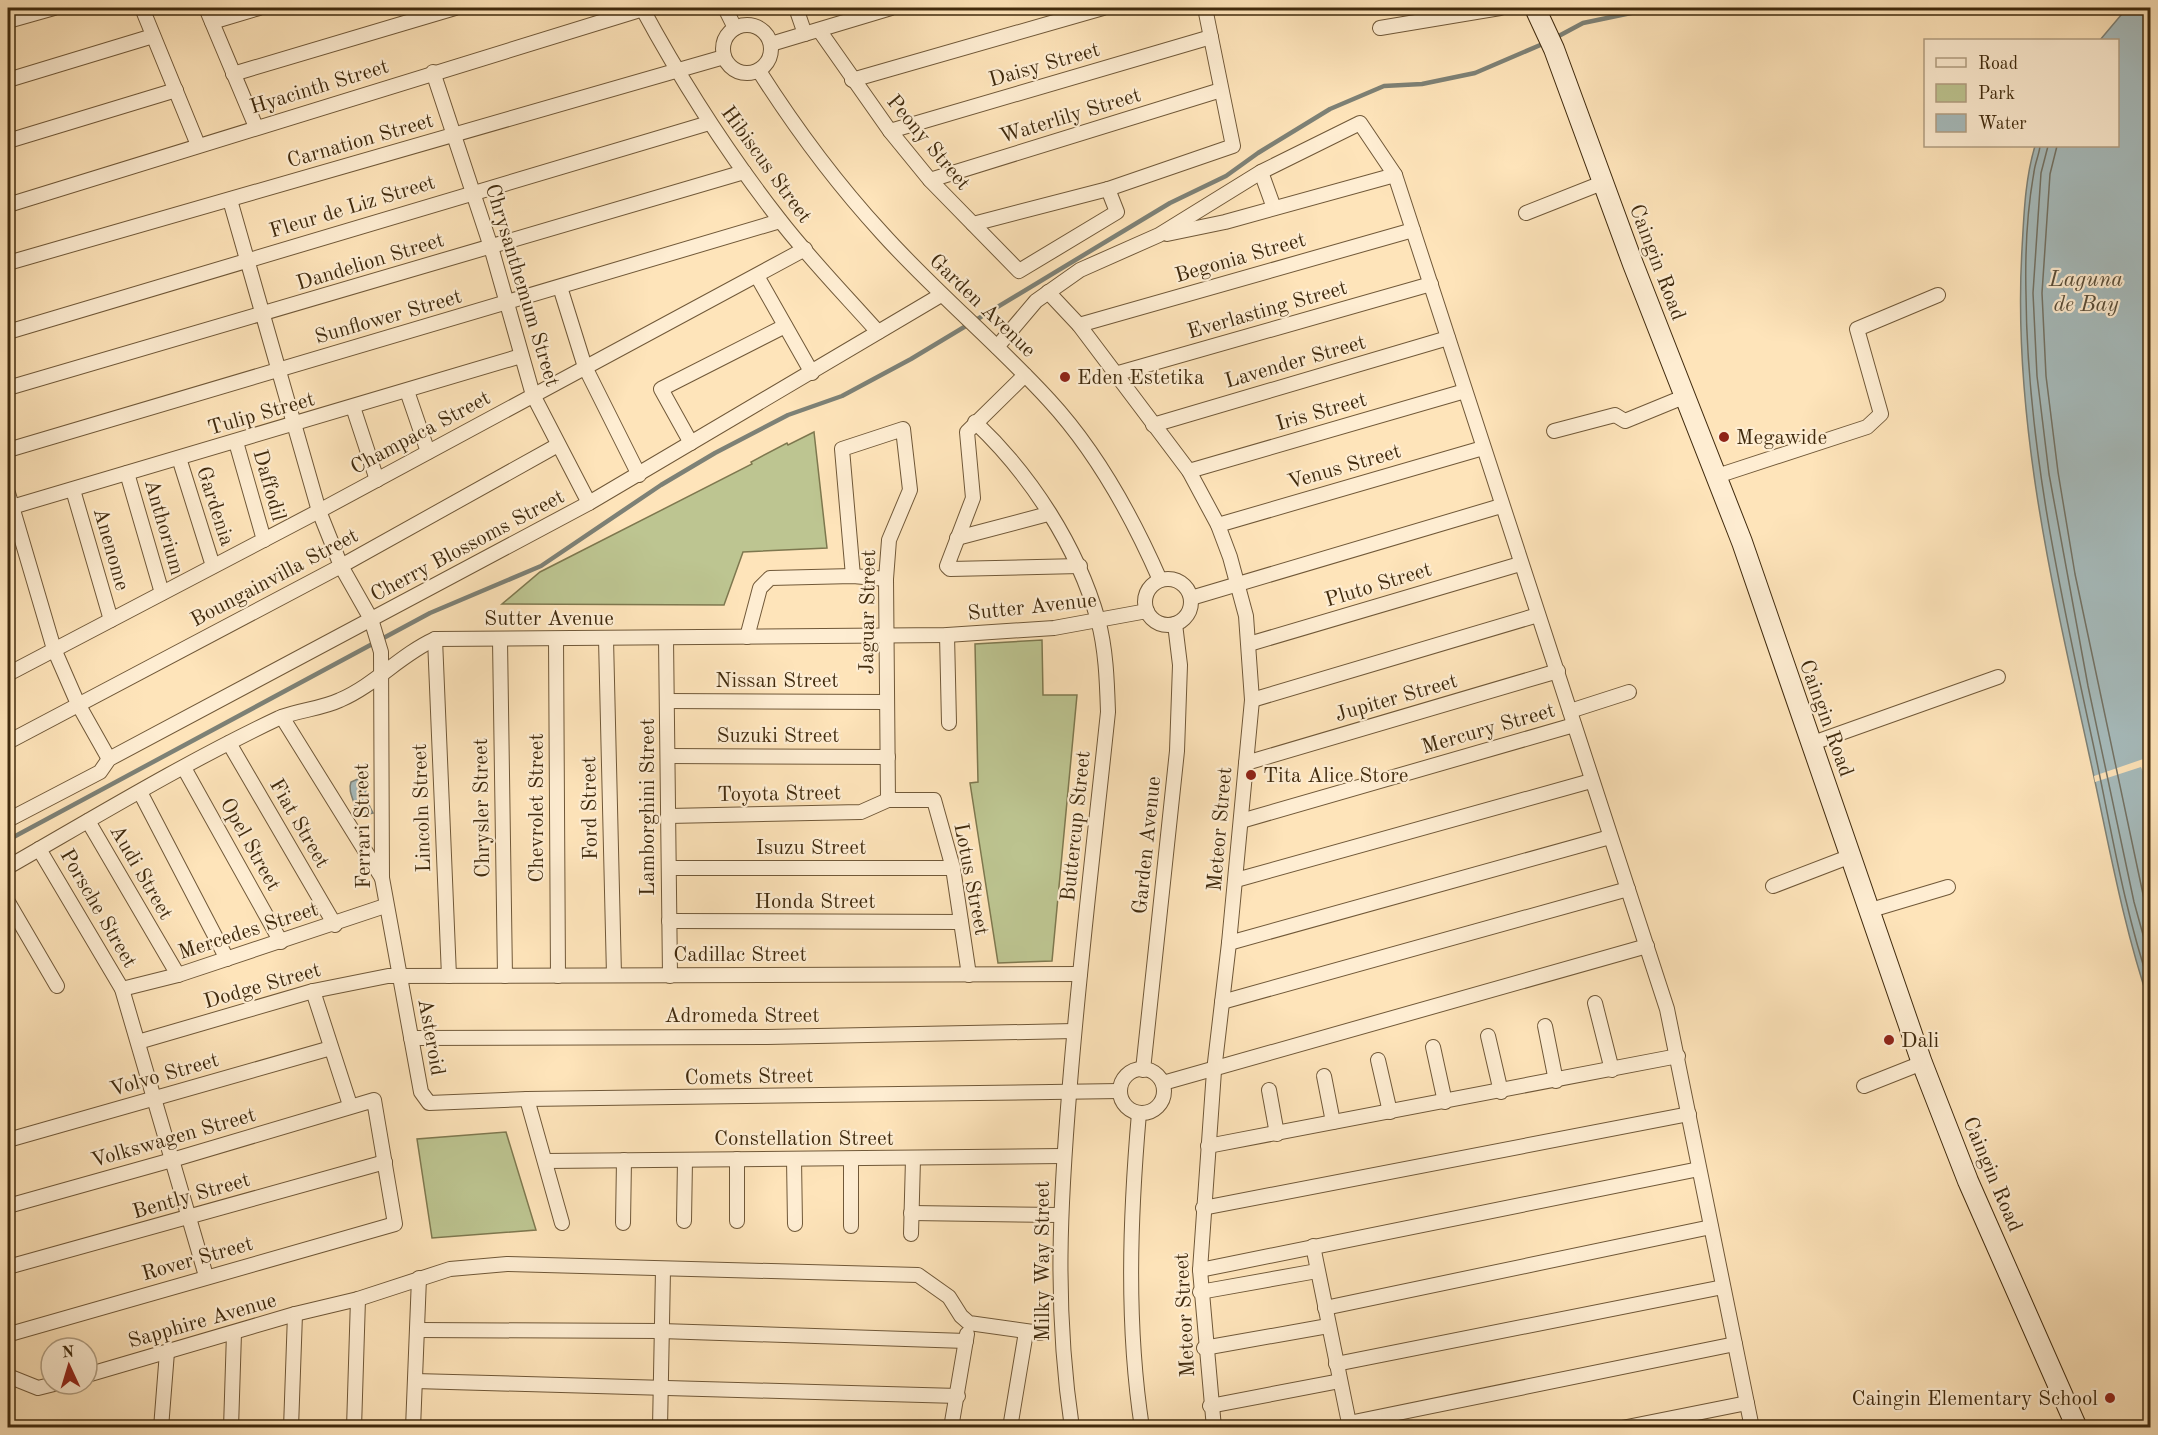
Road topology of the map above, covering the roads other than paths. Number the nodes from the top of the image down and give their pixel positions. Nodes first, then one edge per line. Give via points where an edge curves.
1 (54, 8) edge
2 (142, 8) edge
3 (206, 8) edge
4 (259, 8) edge
5 (455, 8) edge
6 (643, 8) edge
7 (725, 8) edge
8 (796, 8) edge
9 (891, 8) edge
10 (1103, 8) edge
11 (1205, 8) edge
12 (1500, 8) edge
13 (1538, 14) edge
14 (8, 21) edge
15 (212, 22) junction
16 (735, 28) junction
17 (1380, 28) dead end
18 (819, 30) junction
19 (805, 34) junction
20 (153, 36) junction
21 (1211, 37) junction
22 (771, 44) junction
23 (724, 57) junction
24 (675, 69) junction
25 (759, 71) junction
26 (433, 72) junction
27 (233, 74) junction
28 (8, 80) edge
29 (852, 80) junction
30 (176, 90) junction
31 (1221, 90) junction
32 (710, 123) junction
33 (256, 127) junction
34 (890, 131) junction
35 (454, 135) junction
36 (8, 141) edge
37 (198, 145) junction
38 (744, 172) junction
39 (1261, 172) junction
40 (1395, 175) junction
41 (930, 180) junction
42 (1602, 183) junction
43 (1108, 189) junction
44 (473, 192) junction
45 (1215, 199) junction
46 (230, 200) junction
47 (8, 206) edge
48 (1274, 208) junction
49 (1526, 213) dead end
50 (780, 221) junction
51 (1225, 222) junction
52 (973, 224) junction
53 (1413, 230) junction
54 (1159, 235) junction
55 (491, 247) junction
56 (805, 249) junction
57 (248, 260) junction
58 (8, 264) edge
59 (757, 276) junction
60 (1431, 284) junction
61 (560, 286) junction
62 (1048, 292) junction
63 (941, 295) junction
64 (1938, 295) dead end
65 (507, 302) junction
66 (263, 315) junction
67 (1079, 325) junction
68 (785, 326) junction
69 (8, 332) edge
70 (878, 332) junction
71 (1448, 338) junction
72 (997, 348) junction
73 (521, 356) junction
74 (585, 367) junction
75 (279, 370) junction
76 (812, 373) junction
77 (1115, 374) junction
78 (1025, 375) junction
79 (8, 388) edge
80 (407, 391) junction
81 (1465, 391) junction
82 (533, 395) junction
83 (1686, 396) junction
84 (353, 407) junction
85 (975, 422) junction
86 (294, 425) junction
87 (1153, 425) junction
88 (1554, 431) dead end
89 (236, 442) junction
90 (691, 443) junction
91 (558, 445) junction
92 (1483, 448) junction
93 (8, 450) edge
94 (428, 452) junction
95 (179, 458) junction
96 (1189, 471) junction
97 (128, 474) junction
98 (639, 475) junction
99 (1717, 476) junction
100 (377, 480) junction
101 (74, 490) junction
102 (8, 493) edge
103 (589, 503) junction
104 (1501, 506) junction
105 (12, 507) junction
106 (319, 511) junction
107 (1048, 514) junction
108 (1218, 525) junction
109 (957, 538) junction
110 (264, 540) junction
111 (1520, 564) junction
112 (213, 566) junction
113 (341, 566) junction
114 (1080, 566) junction
115 (853, 576) junction
116 (886, 579) junction
117 (1160, 580) junction
118 (1238, 585) junction
119 (162, 593) junction
120 (1191, 598) junction
121 (1147, 611) junction
122 (1538, 615) junction
123 (111, 620) junction
124 (1099, 622) junction
125 (372, 623) junction
126 (1175, 624) junction
127 (947, 635) junction
128 (886, 636) junction
129 (747, 637) junction
130 (666, 638) junction
131 (435, 639) junction
132 (556, 639) junction
133 (606, 639) junction
134 (500, 640) junction
135 (1249, 644) junction
136 (54, 649) junction
137 (1558, 671) junction
138 (382, 673) junction
139 (8, 674) edge
140 (1998, 677) dead end
141 (1629, 692) dead end
142 (667, 700) junction
143 (1252, 700) junction
144 (887, 702) junction
145 (78, 704) junction
146 (1570, 711) junction
147 (282, 717) junction
148 (949, 723) dead end
149 (1574, 725) junction
150 (8, 742) edge
151 (229, 742) junction
152 (1810, 744) junction
153 (668, 756) junction
154 (888, 757) junction
155 (109, 759) junction
156 (1246, 763) junction
157 (184, 768) junction
158 (1591, 781) junction
159 (140, 792) junction
160 (888, 800) junction
161 (668, 816) junction
162 (8, 820) edge
163 (88, 821) junction
164 (1241, 821) junction
165 (1610, 837) junction
166 (39, 849) junction
167 (1851, 856) junction
168 (8, 867) edge
169 (669, 868) junction
170 (953, 868) junction
171 (382, 878) junction
172 (1236, 880) junction
173 (1773, 886) dead end
174 (1948, 886) dead end
175 (1628, 888) junction
176 (8, 902) edge
177 (385, 906) junction
178 (1871, 910) junction
179 (669, 921) junction
180 (961, 922) junction
181 (335, 924) junction
182 (281, 942) junction
183 (1229, 943) junction
184 (1647, 946) junction
185 (227, 959) junction
186 (1080, 974) junction
187 (178, 975) junction
188 (614, 975) junction
189 (969, 975) junction
190 (400, 976) junction
191 (449, 976) junction
192 (505, 976) junction
193 (558, 976) junction
194 (670, 976) junction
195 (57, 986) dead end
196 (122, 989) junction
197 (313, 992) junction
198 (1222, 1002) junction
199 (1595, 1003) dead end
200 (1545, 1026) dead end
201 (1074, 1031) junction
202 (1488, 1036) dead end
203 (411, 1038) junction
204 (138, 1042) junction
205 (1433, 1047) dead end
206 (331, 1048) junction
207 (1678, 1056) junction
208 (1378, 1060) dead end
209 (1922, 1063) junction
210 (1143, 1070) junction
211 (1612, 1070) junction
212 (1214, 1071) junction
213 (1324, 1076) dead end
214 (1556, 1081) junction
215 (1163, 1083) junction
216 (1864, 1086) dead end
217 (1269, 1090) dead end
218 (1120, 1091) junction
219 (1501, 1092) junction
220 (1069, 1093) junction
221 (154, 1098) junction
222 (527, 1099) junction
223 (1445, 1102) junction
224 (429, 1103) joint
225 (350, 1105) junction
226 (1390, 1112) junction
227 (1139, 1113) junction
228 (1689, 1114) junction
229 (1333, 1122) junction
230 (1277, 1134) junction
231 (8, 1140) edge
232 (1208, 1146) junction
233 (1063, 1156) junction
234 (737, 1159) junction
235 (794, 1159) junction
236 (851, 1159) junction
237 (913, 1159) junction
238 (172, 1160) junction
239 (624, 1160) junction
240 (685, 1160) junction
241 (544, 1161) junction
242 (385, 1162) junction
243 (1699, 1169) junction
244 (8, 1206) edge
245 (1203, 1208) junction
246 (911, 1214) junction
247 (1059, 1215) junction
248 (188, 1217) junction
249 (684, 1221) dead end
250 (737, 1221) dead end
251 (562, 1223) dead end
252 (622, 1223) dead end
253 (795, 1224) dead end
254 (851, 1226) dead end
255 (1711, 1227) junction
256 (911, 1234) dead end
257 (1312, 1246) junction
258 (8, 1267) edge
259 (663, 1270) junction
260 (1200, 1270) junction
261 (1317, 1270) junction
262 (206, 1276) junction
263 (419, 1278) junction
264 (1723, 1287) junction
265 (1200, 1292) junction
266 (358, 1299) junction
267 (1325, 1308) junction
268 (296, 1314) junction
269 (969, 1323) junction
270 (1329, 1326) junction
271 (418, 1330) junction
272 (9, 1331) edge
273 (661, 1331) junction
274 (234, 1333) junction
275 (966, 1341) junction
276 (1735, 1344) junction
277 (1204, 1348) junction
278 (167, 1352) junction
279 (1336, 1364) junction
280 (99, 1372) edge
281 (8, 1376) edge
282 (415, 1381) junction
283 (1340, 1381) junction
284 (39, 1388) edge
285 (660, 1389) junction
286 (958, 1396) junction
287 (1747, 1403) junction
288 (1210, 1406) junction
289 (1349, 1425) edge
290 (158, 1427) edge
291 (231, 1428) edge
292 (291, 1428) edge
293 (354, 1428) edge
294 (413, 1428) edge
295 (660, 1428) edge
296 (951, 1428) edge
297 (1010, 1428) edge
298 (1072, 1428) edge
299 (1142, 1428) edge
300 (1214, 1428) edge
301 (1622, 1428) edge
302 (1752, 1428) edge
303 (2077, 1428) edge

1 - 14 street
2 - 20 street
3 - 15 street
4 - 15 street
5 - 27 street
6 - 24 street, Hibiscus Street
6 - 26 street, Hyacinth Street
7 - 16 street
8 - 19 street
9 - 18 street
10 - 29 street
11 - 21 street
12 - 17 street
13 - 42 street, Caingin Road
15 - 27 street
16 - 22 street via 762,30
16 - 23 street via 725,39
18 - 19 street
18 - 29 street, Peony Street
19 - 22 street
20 - 28 street
20 - 30 street
21 - 31 street
21 - 34 street, Daisy Street
22 - 25 street via 771,54
23 - 24 street, Carnation Street
23 - 25 street via 739,72
24 - 32 street, Hibiscus Street
24 - 35 street, Carnation Street
25 - 63 street, Garden Avenue via 838,183
26 - 33 street, Hyacinth Street
26 - 35 street, Chrysanthemum Street
27 - 33 street
29 - 34 street, Peony Street
30 - 36 street
30 - 37 street
31 - 41 street, Waterlily Street
31 - 43 street via 1233,146
32 - 38 street, Hibiscus Street
32 - 44 street, Fleur de Liz Street
33 - 37 street, Hyacinth Street
34 - 41 street, Peony Street
35 - 44 street, Chrysanthemum Street
35 - 46 street, Carnation Street
37 - 47 street, Hyacinth Street
38 - 50 street, Hibiscus Street
38 - 55 street, Dandelion Street
39 - 40 street via 1360,123
39 - 45 street
39 - 48 street
40 - 48 street
40 - 53 street
41 - 52 street, Peony Street
42 - 49 street
42 - 83 street, Caingin Road
43 - 52 street
43 - 52 street, Peony Street via 1117,213 1019,271
44 - 55 street, Chrysanthemum Street
44 - 57 street, Fleur de Liz Street
45 - 51 street
45 - 54 street
46 - 57 street, Ferrari Street
46 - 58 street, Carnation Street
48 - 51 street
50 - 56 street, Hibiscus Street
50 - 61 street, Sunflower Street
51 - 54 street
53 - 60 street
53 - 67 street, Begonia Street
54 - 62 street via 1080,270
55 - 65 street, Chrysanthemum Street
55 - 66 street, Dandelion Street
56 - 59 street, Champaca Street
56 - 70 street, Hibiscus Street
57 - 66 street, Ferrari Street
57 - 69 street, Fleur de Liz Street
59 - 68 street
59 - 74 street, Champaca Street
60 - 71 street
60 - 77 street, Everlasting Street
61 - 65 street, Sunflower Street
61 - 74 street
62 - 67 street, Meteor Street
62 - 72 street
63 - 70 street, Cherry Blossoms Street
63 - 72 street, Garden Avenue
64 - 99 street via 1857,329 1881,414 1866,427
65 - 73 street, Chrysanthemum Street
65 - 75 street, Sunflower Street
66 - 75 street, Ferrari Street
66 - 79 street, Dandelion Street
67 - 77 street, Meteor Street
68 - 76 street
68 - 90 street via 661,390
70 - 76 street, Cherry Blossoms Street
71 - 81 street
71 - 87 street, Lavender Street
72 - 78 street, Garden Avenue
73 - 80 street, Tulip Street
73 - 82 street, Chrysanthemum Street
74 - 82 street, Champaca Street
74 - 98 street
75 - 86 street, Ferrari Street
75 - 93 street, Sunflower Street
76 - 90 street, Cherry Blossoms Street
77 - 87 street, Meteor Street
78 - 85 street
78 - 117 street, Garden Avenue via 1051,402 1099,466 1143,541
80 - 84 street, Tulip Street
80 - 94 street
81 - 92 street
81 - 96 street, Iris Street
82 - 91 street, Chrysanthemum Street
82 - 94 street, Champaca Street
83 - 88 street via 1625,421 1615,415
83 - 99 street, Caingin Road
84 - 86 street, Tulip Street
84 - 100 street
85 - 107 street, Buttercup Street via 1005,451
85 - 109 street via 967,432 974,498
86 - 89 street, Tulip Street
86 - 106 street, Ferrari Street
87 - 96 street, Meteor Street
89 - 95 street, Tulip Street
89 - 110 street, Daffodil
90 - 98 street, Cherry Blossoms Street
91 - 103 street, Chrysanthemum Street
91 - 113 street, Boungainvilla Street
92 - 104 street
92 - 108 street, Venus Street
94 - 100 street, Champaca Street
95 - 97 street, Tulip Street
95 - 112 street, Gardenia
96 - 108 street, Meteor Street
97 - 101 street, Tulip Street
97 - 119 street, Anthorium
98 - 103 street, Cherry Blossoms Street
99 - 152 street, Caingin Road
100 - 106 street, Champaca Street
101 - 105 street, Tulip Street
101 - 123 street, Anenome
102 - 105 street
103 - 125 street, Cherry Blossoms Street
104 - 111 street
104 - 118 street
105 - 136 street
106 - 110 street, Champaca Street
106 - 113 street, Ferrari Street
107 - 109 street
107 - 114 street, Buttercup Street
108 - 118 street, Meteor Street
109 - 114 street via 947,563 950,569
110 - 112 street, Champaca Street
111 - 122 street
111 - 135 street, Pluto Street
112 - 119 street, Champaca Street
113 - 125 street, Ferrari Street
113 - 145 street, Boungainvilla Street
114 - 124 street, Buttercup Street
115 - 116 street
115 - 116 street, Jaguar Street via 842,449 903,429 910,490 889,540
115 - 129 street via 770,578 760,588
116 - 128 street, Jaguar Street
117 - 120 street via 1180,582
117 - 121 street via 1147,593
118 - 120 street
118 - 135 street, Meteor Street
119 - 123 street, Champaca Street
120 - 126 street via 1188,614
121 - 124 street, Sutter Avenue
121 - 126 street via 1159,623
122 - 137 street
122 - 143 street
123 - 136 street, Champaca Street
124 - 127 street, Sutter Avenue
124 - 186 street, Buttercup Street via 1108,712
125 - 138 street, Ferrari Street via 381,652
125 - 155 street, Cherry Blossoms Street
126 - 210 street, Garden Avenue via 1180,665 1177,751
127 - 128 street, Sutter Avenue
127 - 148 street
128 - 129 street, Sutter Avenue
128 - 144 street, Jaguar Street
129 - 130 street, Sutter Avenue
130 - 133 street, Sutter Avenue
130 - 142 street, Lamborghini Street
131 - 134 street, Sutter Avenue
131 - 138 street, Sutter Avenue via 412,650
131 - 191 street, Lincoln Street
132 - 133 street, Sutter Avenue
132 - 134 street, Sutter Avenue
132 - 193 street, Chevrolet Street
133 - 188 street, Ford Street
134 - 192 street, Chrysler Street
135 - 143 street, Meteor Street
136 - 139 street
136 - 145 street
137 - 146 street
137 - 156 street, Jupiter Street
138 - 147 street, Sutter Avenue via 339,701
138 - 171 street, Ferrari Street
140 - 152 street
141 - 146 street
142 - 144 street, Nissan Street
142 - 153 street, Lamborghini Street
143 - 156 street, Meteor Street
144 - 154 street, Jaguar Street
145 - 150 street, Boungainvilla Street
145 - 155 street
146 - 149 street
147 - 151 street, Sutter Avenue
147 - 171 street
149 - 158 street
149 - 164 street, Mercury Street
151 - 157 street, Sutter Avenue
151 - 181 street, Fiat Street
152 - 167 street, Caingin Road
153 - 154 street, Suzuki Street
153 - 161 street, Lamborghini Street
154 - 160 street, Jaguar Street
155 - 162 street, Cherry Blossoms Street via 100,772
156 - 164 street, Meteor Street
157 - 159 street, Sutter Avenue
157 - 182 street, Opel Street
158 - 165 street
158 - 172 street
159 - 163 street, Sutter Avenue
159 - 185 street
160 - 161 street, Toyota Street via 861,812
160 - 170 street, Lotus Street via 934,800
161 - 169 street, Lamborghini Street
163 - 166 street, Sutter Avenue
163 - 187 street, Audi Street
164 - 172 street, Meteor Street
165 - 175 street
165 - 183 street
166 - 168 street, Sutter Avenue
166 - 196 street, Porsche Street
167 - 173 street
167 - 178 street, Caingin Road
169 - 170 street, Isuzu Street
169 - 179 street, Lamborghini Street
170 - 180 street, Lotus Street
171 - 177 street, Ferrari Street
172 - 183 street, Meteor Street
174 - 178 street
175 - 184 street
175 - 198 street
176 - 195 street
177 - 181 street, Mercedes Street
177 - 190 street, Ferrari Street
178 - 209 street, Caingin Road
179 - 180 street, Honda Street
179 - 194 street, Lamborghini Street
180 - 189 street, Lotus Street
181 - 182 street, Mercedes Street
182 - 185 street, Mercedes Street
183 - 198 street, Meteor Street
184 - 207 street
184 - 212 street
185 - 187 street, Mercedes Street
186 - 189 street, Cadillac Street
186 - 201 street, Buttercup Street
187 - 196 street, Mercedes Street
188 - 193 street, Cadillac Street
188 - 194 street, Cadillac Street
189 - 194 street, Cadillac Street
190 - 191 street, Cadillac Street
190 - 197 street, Dodge Street
190 - 203 street, Asteroid
191 - 192 street, Cadillac Street
192 - 193 street, Cadillac Street
196 - 204 street, Porsche Street
197 - 204 street, Dodge Street
197 - 206 street
198 - 212 street, Meteor Street
199 - 211 street
200 - 214 street
201 - 203 street, Adromeda Street
201 - 220 street, Buttercup Street
202 - 219 street
203 - 224 street, Asteroid via 421,1092
204 - 221 street, Porsche Street
205 - 223 street
206 - 221 street, Volvo Street
206 - 225 street
207 - 211 street
207 - 228 street
208 - 226 street
209 - 216 street
209 - 303 street, Caingin Road via 1968,1181
210 - 215 street via 1155,1074
210 - 218 street via 1130,1073
211 - 214 street
212 - 215 street
212 - 232 street, Meteor Street
213 - 229 street
214 - 219 street
215 - 227 street via 1164,1093 1156,1108
217 - 230 street
218 - 220 street, Comets Street
218 - 227 street via 1123,1101
219 - 223 street
220 - 222 street, Comets Street
220 - 233 street, Milky Way Street
221 - 231 street, Volvo Street
221 - 238 street, Porsche Street
222 - 224 street, Comets Street
222 - 241 street
223 - 226 street
225 - 238 street, Volkswagen Street
225 - 242 street, Volkswagen Street via 374,1100
226 - 229 street
227 - 299 street via 1131,1272
228 - 243 street
228 - 245 street
229 - 230 street
230 - 232 street
232 - 245 street, Meteor Street
233 - 237 street, Constellation Street
233 - 247 street, Milky Way Street
234 - 235 street, Constellation Street
234 - 240 street, Constellation Street
234 - 250 street
235 - 236 street, Constellation Street
235 - 253 street
236 - 237 street, Constellation Street
236 - 254 street
237 - 246 street
238 - 244 street, Volkswagen Street
238 - 248 street, Porsche Street
239 - 240 street, Constellation Street
239 - 241 street, Constellation Street
239 - 252 street
240 - 249 street
241 - 251 street
242 - 248 street, Bently Street
242 - 262 street, Rover Street via 395,1224
243 - 255 street
243 - 257 street
245 - 260 street, Meteor Street
246 - 247 street
246 - 256 street
247 - 298 street, Milky Way Street via 1059,1296
248 - 258 street, Bently Street
248 - 262 street, Porsche Street
255 - 264 street
255 - 267 street
257 - 260 street
257 - 261 street
259 - 263 street, Sapphire Avenue via 507,1264 450,1269
259 - 269 street, Sapphire Avenue via 918,1275 949,1297
259 - 273 street
260 - 265 street, Meteor Street
261 - 265 street
261 - 267 street
262 - 272 street, Rover Street
263 - 266 street, Sapphire Avenue
263 - 271 street
264 - 276 street
264 - 279 street
265 - 277 street, Meteor Street
266 - 268 street, Sapphire Avenue
266 - 293 street
267 - 270 street
268 - 274 street, Sapphire Avenue
268 - 292 street
269 - 275 street
269 - 297 street via 1033,1332
270 - 277 street
270 - 279 street
271 - 273 street
271 - 282 street
273 - 275 street
273 - 285 street
274 - 278 street, Sapphire Avenue
274 - 291 street
275 - 286 street
276 - 287 street
276 - 289 street
277 - 288 street, Meteor Street
278 - 280 street, Sapphire Avenue
278 - 290 street
279 - 283 street
281 - 284 street
282 - 285 street
282 - 294 street
283 - 288 street
283 - 289 street
285 - 286 street
285 - 295 street
286 - 296 street
287 - 301 street
287 - 302 street
288 - 300 street, Meteor Street

